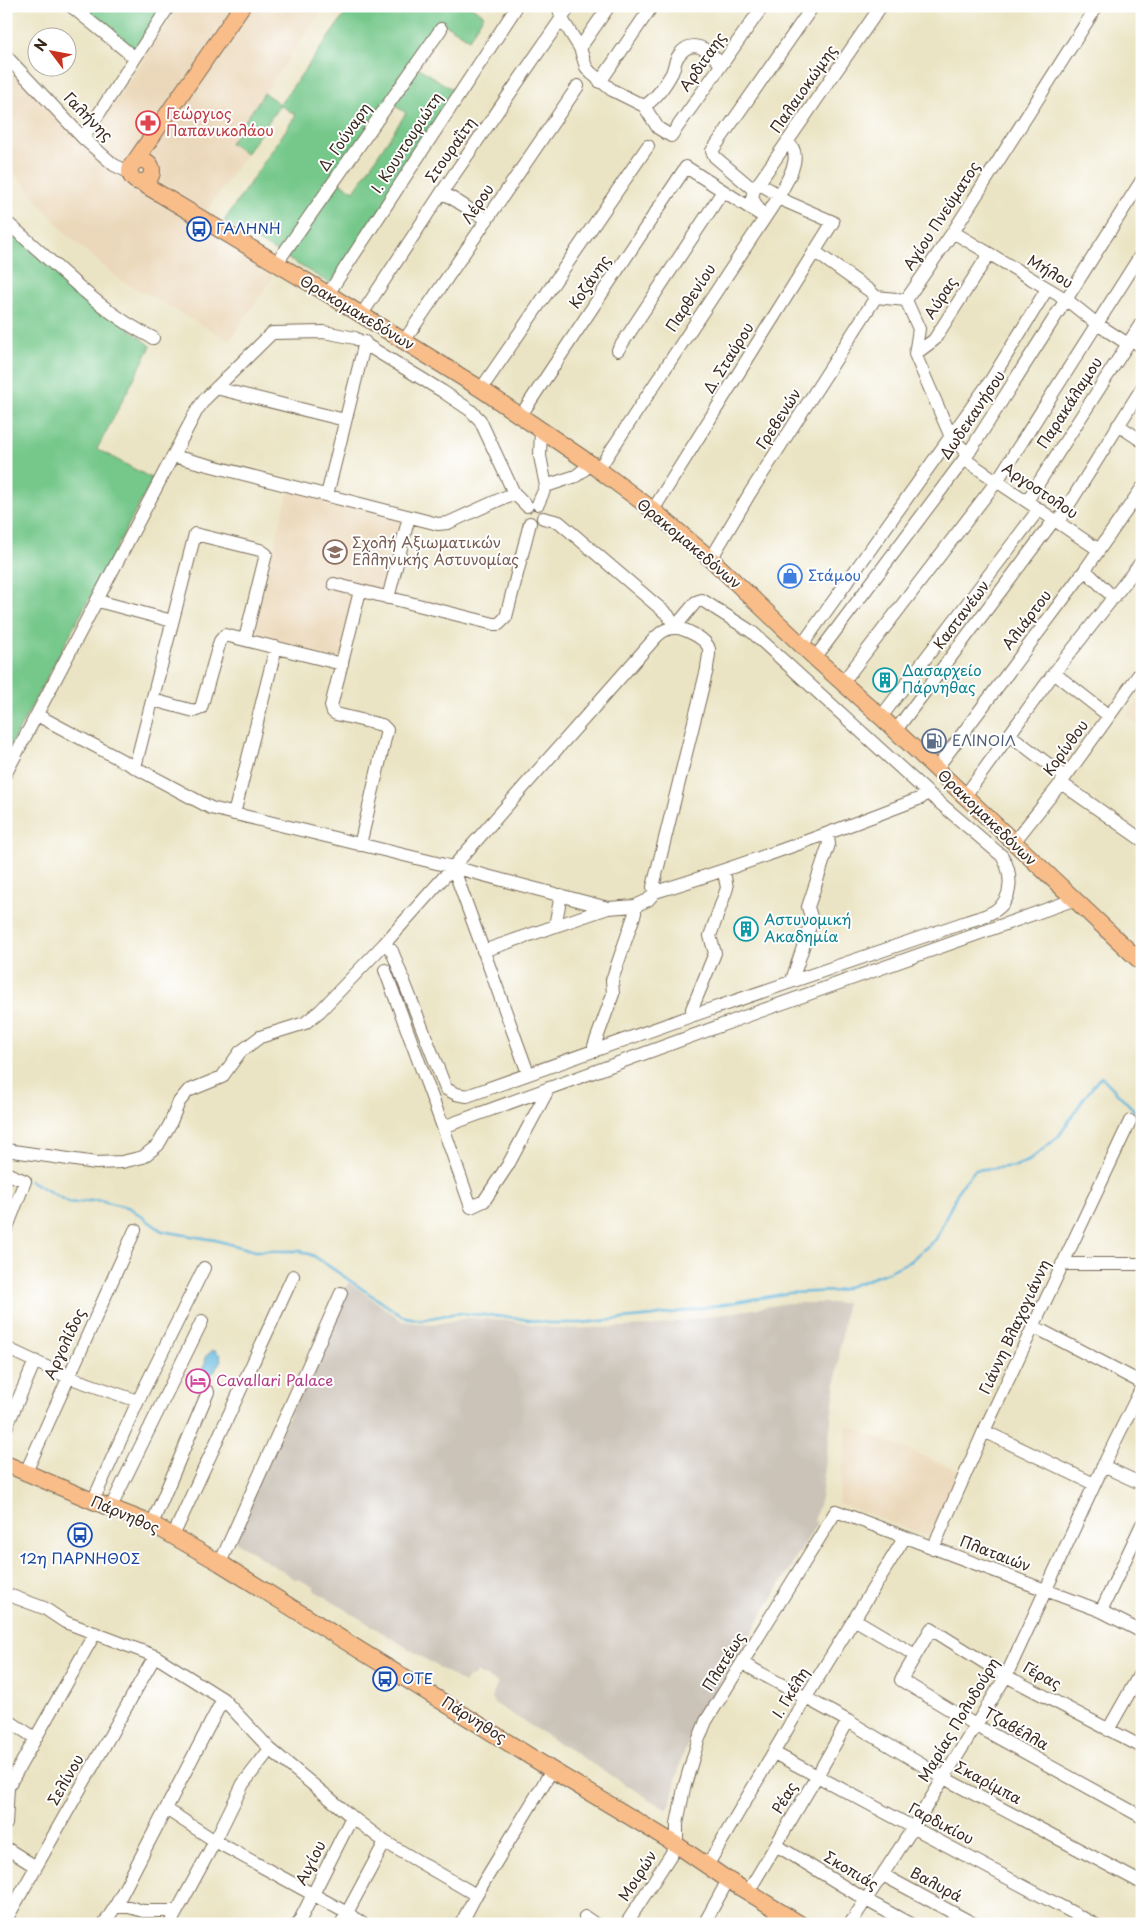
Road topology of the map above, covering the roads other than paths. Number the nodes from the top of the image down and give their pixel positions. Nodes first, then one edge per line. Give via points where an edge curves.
1 (71, 6) edge
2 (169, 6) edge
3 (242, 6) edge
4 (570, 6) edge
5 (609, 6) edge
6 (652, 6) edge
7 (762, 6) edge
8 (813, 6) edge
9 (881, 6) edge
10 (1097, 6) edge
11 (514, 10) dead end
12 (560, 12) edge
13 (441, 29) dead end
14 (580, 48) junction
15 (135, 58) junction
16 (8, 61) edge
17 (721, 65) junction
18 (600, 82) junction
19 (578, 86) dead end
20 (644, 106) junction
21 (83, 138) junction
22 (787, 142) junction
23 (648, 146) dead end
24 (141, 171) junction
25 (1142, 180) edge
26 (756, 187) junction
27 (723, 191) junction
28 (442, 192) junction
29 (778, 197) junction
30 (764, 217) junction
31 (487, 220) junction
32 (6, 222) edge
33 (953, 232) junction
34 (814, 251) junction
35 (1142, 253) edge
36 (989, 254) junction
37 (276, 264) junction
38 (1047, 289) junction
39 (328, 294) junction
40 (876, 297) junction
41 (906, 300) junction
42 (1066, 300) junction
43 (362, 314) junction
44 (1142, 322) edge
45 (1097, 324) junction
46 (153, 338) dead end
47 (404, 341) junction
48 (1129, 341) junction
49 (366, 342) junction
50 (1142, 348) edge
51 (618, 350) dead end
52 (915, 354) junction
53 (991, 380) junction
54 (216, 388) junction
55 (1142, 388) edge
56 (480, 389) junction
57 (1008, 392) junction
58 (521, 415) junction
59 (345, 420) junction
60 (1118, 425) junction
61 (541, 430) junction
62 (951, 437) junction
63 (1142, 441) edge
64 (173, 456) junction
65 (966, 456) junction
66 (595, 467) junction
67 (997, 481) junction
68 (546, 486) junction
69 (1142, 488) edge
70 (514, 493) junction
71 (326, 495) junction
72 (1027, 501) junction
73 (532, 505) junction
74 (1039, 509) junction
75 (653, 510) junction
76 (409, 517) junction
77 (543, 518) junction
78 (1056, 521) junction
79 (530, 523) junction
80 (1099, 550) junction
81 (867, 554) junction
82 (711, 559) junction
83 (1142, 561) edge
84 (883, 569) junction
85 (1085, 570) junction
86 (334, 584) dead end
87 (360, 591) junction
88 (388, 598) junction
89 (1114, 598) junction
90 (98, 601) junction
91 (172, 621) junction
92 (675, 627) junction
93 (245, 639) junction
94 (802, 645) junction
95 (276, 647) junction
96 (816, 658) junction
97 (342, 664) junction
98 (1142, 670) edge
99 (1054, 673) junction
100 (843, 682) junction
101 (153, 700) junction
102 (37, 715) junction
103 (881, 716) junction
104 (1109, 716) junction
105 (896, 730) junction
106 (1010, 735) junction
107 (135, 767) junction
108 (936, 769) junction
109 (6, 773) edge
110 (1063, 780) junction
111 (926, 792) junction
112 (965, 796) junction
113 (234, 814) junction
114 (827, 834) junction
115 (1142, 840) edge
116 (1014, 842) junction
117 (360, 845) junction
118 (453, 867) junction
119 (724, 872) junction
120 (655, 892) junction
121 (561, 895) junction
122 (1074, 900) junction
123 (635, 906) junction
124 (608, 908) junction
125 (555, 926) junction
126 (385, 943) junction
127 (483, 951) junction
128 (1142, 963) edge
129 (385, 970) dead end
130 (794, 980) junction
131 (694, 1015) junction
132 (595, 1051) junction
133 (528, 1073) junction
134 (549, 1088) junction
135 (1130, 1121) dead end
136 (443, 1127) junction
137 (6, 1150) edge
138 (6, 1173) edge
139 (6, 1230) edge
140 (135, 1230) dead end
141 (1062, 1264) junction
142 (1142, 1264) edge
143 (204, 1268) dead end
144 (293, 1276) dead end
145 (341, 1294) dead end
146 (202, 1321) dead end
147 (1033, 1326) junction
148 (6, 1348) edge
149 (35, 1361) junction
150 (68, 1376) junction
151 (1142, 1383) edge
152 (1142, 1388) edge
153 (208, 1392) dead end
154 (138, 1401) junction
155 (6, 1428) edge
156 (984, 1431) junction
157 (6, 1464) edge
158 (1103, 1466) junction
159 (26, 1472) junction
160 (1094, 1484) junction
161 (1142, 1484) edge
162 (93, 1501) junction
163 (111, 1508) junction
164 (836, 1511) joint
165 (152, 1524) junction
166 (1142, 1524) edge
167 (173, 1536) junction
168 (905, 1537) junction
169 (933, 1548) junction
170 (220, 1563) junction
171 (1045, 1590) junction
172 (6, 1594) edge
173 (1101, 1611) junction
174 (854, 1618) junction
175 (1142, 1632) edge
176 (94, 1633) junction
177 (155, 1656) junction
178 (915, 1656) junction
179 (742, 1663) junction
180 (1142, 1670) edge
181 (1006, 1676) junction
182 (806, 1697) junction
183 (223, 1699) junction
184 (848, 1720) junction
185 (8, 1722) edge
186 (977, 1726) junction
187 (1108, 1730) junction
188 (35, 1738) junction
189 (1142, 1747) edge
190 (270, 1749) junction
191 (774, 1753) junction
192 (552, 1770) junction
193 (817, 1776) junction
194 (9, 1778) edge
195 (944, 1778) junction
196 (166, 1809) junction
197 (352, 1817) junction
198 (1142, 1817) edge
199 (6, 1824) edge
200 (914, 1828) junction
201 (215, 1841) junction
202 (385, 1842) junction
203 (677, 1845) junction
204 (776, 1845) junction
205 (6, 1848) edge
206 (707, 1866) junction
207 (36, 1867) junction
208 (883, 1875) junction
209 (728, 1880) junction
210 (1142, 1883) edge
211 (748, 1892) junction
212 (313, 1894) junction
213 (476, 1895) junction
214 (866, 1900) junction
215 (115, 1907) junction
216 (177, 1911) junction
217 (344, 1918) edge
218 (6, 1920) edge
219 (465, 1921) edge
220 (104, 1924) edge
221 (170, 1924) edge
222 (298, 1924) edge
223 (363, 1924) edge
224 (626, 1924) edge
225 (704, 1924) edge
226 (800, 1924) edge
227 (850, 1924) edge
228 (910, 1924) edge
229 (974, 1924) edge
230 (1094, 1924) edge

1 - 15 street
2 - 15 street
3 - 24 main road via 152,136
4 - 12 street, Στουραΐτη
5 - 14 street
6 - 18 street
7 - 17 street, Αρδιταης
8 - 26 street via 712,153
9 - 22 street, Παλαιοκώμης
10 - 33 street, Αγίου Πνεύματος
11 - 39 street, Ι. Κουντουριώτη
12 - 14 street
12 - 28 street, Στουραΐτη
13 - 37 street, Δ. Γούναρη
14 - 18 street via 586,67
15 - 21 street
16 - 21 street, Γαλήνης
17 - 20 street via 705,49 689,48 677,57 670,75
17 - 20 street, Αρδιταης via 671,136 658,128
18 - 20 street
19 - 31 street, Λέρου
21 - 24 street, Γαλήνης via 118,168
22 - 26 street, Παλαιοκώμης
22 - 29 street, Παρθενίου via 796,154
23 - 56 street
24 - 37 main road, Θρακομακεδόνων via 176,203
25 - 42 street, Δωδεκανήσου
26 - 29 street
26 - 30 street via 752,198
27 - 30 street
27 - 51 street
27 - 58 street, Κοζάνης via 686,167
28 - 31 street
28 - 43 street, Στουραΐτη
29 - 30 street, Παρθενίου
29 - 34 street, Δ. Σταύρου via 833,222
30 - 66 street, Παρθενίου
31 - 47 street, Λέρου
32 - 46 street via 94,300
33 - 36 street, Μήλου
33 - 41 street, Αγίου Πνεύματος
34 - 40 street
34 - 75 street, Δ. Σταύρου
35 - 45 street
36 - 38 street, Μήλου
36 - 52 street, Αύρας via 934,340
37 - 39 main road, Θρακομακεδόνων
38 - 42 street, Μήλου
38 - 53 street, Δωδεκανήσου
39 - 43 main road, Θρακομακεδόνων
40 - 41 street
40 - 82 street, Γρεβενών
41 - 52 street via 918,330
42 - 45 street, Μήλου
42 - 57 street, Δωδεκανήσου
43 - 47 main road, Θρακομακεδόνων
44 - 48 street, Παρακάλαμου
45 - 48 street, Μήλου
45 - 67 street
47 - 56 main road, Θρακομακεδόνων
48 - 50 street, Μήλου
48 - 72 street, Παρακάλαμου
49 - 54 street via 324,332 272,333
49 - 59 street
49 - 70 street via 476,415
52 - 62 street
53 - 57 street
53 - 62 street, Δωδεκανήσου
54 - 59 street
54 - 64 street via 200,404
55 - 60 street, Καστανέων
56 - 58 main road, Θρακομακεδόνων
57 - 65 street, Δωδεκανήσου
58 - 61 main road, Θρακομακεδόνων
59 - 71 street
60 - 63 street
60 - 78 street, Καστανέων
61 - 66 main road, Θρακομακεδόνων
61 - 68 street via 540,456
62 - 65 street
62 - 81 street, Δωδεκανήσου
64 - 71 street
64 - 90 street
65 - 67 street, Αργοστολου
65 - 84 street, Δωδεκανήσου
66 - 68 street
66 - 75 main road, Θρακομακεδόνων
67 - 72 street, Αργοστολου
67 - 100 street
68 - 73 street
69 - 80 street, Αλιάρτου
70 - 73 street
70 - 76 street via 443,524
71 - 76 street
72 - 74 street, Αργοστολου
73 - 77 street via 543,508
73 - 79 street via 524,515
74 - 78 street, Αργοστολου
74 - 103 street
75 - 82 main road, Θρακομακεδόνων
76 - 88 street
77 - 79 street
77 - 92 street via 559,522 668,615
78 - 80 street, Αργοστολου
78 - 105 street, Καστανέων
79 - 88 street via 506,617 499,624
80 - 85 street, Αλιάρτου
81 - 84 street
81 - 94 street, Δωδεκανήσου
82 - 94 main road, Θρακομακεδόνων
83 - 89 street
84 - 96 street, Δωδεκανήσου
85 - 89 street
85 - 108 street, Αλιάρτου
86 - 87 street
87 - 88 street
87 - 97 street
89 - 99 street
90 - 91 street
90 - 102 street
91 - 93 street via 195,534 226,541 266,554
91 - 101 street
92 - 111 street via 696,602 702,600 752,632
92 - 118 street via 656,637
92 - 120 street via 699,636 709,648 707,669 653,887
93 - 95 street
93 - 101 street via 229,635 222,637 203,705 198,710
94 - 96 main road, Θρακομακεδόνων
95 - 97 street
95 - 113 street
96 - 100 main road, Θρακομακεδόνων
97 - 117 street via 331,706 333,712 382,725 388,730
98 - 104 street, Κορίνθου
99 - 104 street
99 - 106 street
100 - 103 main road, Θρακομακεδόνων
101 - 107 street
102 - 107 street
102 - 109 street
103 - 105 main road, Θρακομακεδόνων
104 - 110 street, Κορίνθου
105 - 108 main road, Θρακομακεδόνων
106 - 110 street
106 - 112 street
107 - 113 street via 202,804
108 - 112 main road, Θρακομακεδόνων
110 - 115 street
110 - 116 street, Κορίνθου
111 - 114 street via 920,798
111 - 130 street via 1002,856 1010,876 1008,892 997,910
112 - 116 main road, Θρακομακεδόνων
113 - 117 street
114 - 119 street
114 - 130 street via 829,844 808,907 812,920
116 - 122 main road, Θρακομακεδόνων
117 - 118 street
118 - 121 street
118 - 126 street
118 - 127 street
119 - 120 street
119 - 131 street via 728,888 710,936 715,954 692,1009
120 - 123 street via 648,900
121 - 124 street
121 - 125 street
122 - 128 main road, Θρακομακεδόνων
122 - 134 street
123 - 124 street
123 - 132 street
124 - 125 street
125 - 127 street
126 - 133 street via 392,951 446,1089 467,1096
126 - 137 street via 305,1023 260,1037 240,1052 222,1077 182,1096 158,1145 143,1157 96,1163
127 - 133 street
129 - 136 street
130 - 131 street
131 - 132 street
132 - 133 street
134 - 136 street
134 - 136 street via 508,1165 484,1202 471,1207
135 - 141 street, Γιάννη Βλαχογιάννη
138 - 139 street via 25,1181
140 - 150 street, Αργολίδος
141 - 142 street
141 - 147 street, Γιάννη Βλαχογιάννη
143 - 154 street
144 - 167 street
145 - 170 street
146 - 163 street
147 - 151 street
147 - 156 street, Γιάννη Βλαχογιάννη
148 - 149 street
149 - 150 street
149 - 155 street
150 - 154 street
150 - 159 street, Αργολίδος
152 - 158 street, Μαρίας Πολυδούρη
153 - 165 street
154 - 162 street
156 - 160 street
156 - 169 street, Γιάννη Βλαχογιάννη
157 - 159 main road, Πάρνηθος
158 - 160 street, Μαρίας Πολυδούρη
158 - 161 street
159 - 162 main road, Πάρνηθος
160 - 171 street, Μαρίας Πολυδούρη
162 - 163 main road, Πάρνηθος
163 - 165 main road, Πάρνηθος
164 - 168 street, Πλαταιών
164 - 179 street, Πλατέως
165 - 167 main road, Πάρνηθος
166 - 173 street
167 - 170 main road, Πάρνηθος
168 - 169 street, Πλαταιών
168 - 174 street, Ι. Γκέλη
169 - 171 street, Πλαταιών
170 - 192 main road, Πάρνηθος
171 - 173 street, Πλαταιών
171 - 181 street, Μαρίας Πολυδούρη
172 - 176 street via 44,1608 65,1622
173 - 175 street, Πλαταιών
174 - 178 street
174 - 182 street, Ι. Γκέλη
176 - 177 street
176 - 188 street
177 - 183 street
177 - 207 street, Σελίνου
178 - 181 street, Γέρας via 931,1629
178 - 186 street, Τζαβέλλα via 901,1680
179 - 182 street, Σκαρίμπα
179 - 203 street, Πλατέως via 706,1721 698,1741 678,1818
180 - 187 street
181 - 186 street, Μαρίας Πολυδούρη
181 - 187 street, Γέρας
182 - 184 street, Σκαρίμπα
182 - 191 street, Ι. Γκέλη
183 - 190 street
183 - 196 street
184 - 193 street, Ρέας
184 - 195 street, Σκαρίμπα
185 - 188 street
186 - 195 street, Μαρίας Πολυδούρη
186 - 198 street, Τζαβέλλα
187 - 189 street, Γέρας
188 - 194 street
190 - 197 street
190 - 201 street via 243,1784
191 - 193 street, Γαρδικίου
191 - 206 street, Ι. Γκέλη
192 - 203 main road, Πάρνηθος
192 - 213 street
193 - 200 street, Γαρδικίου
193 - 204 street, Ρέας
194 - 199 street
195 - 200 street, Μαρίας Πολυδούρη
195 - 210 street, Σκαρίμπα
196 - 201 street
196 - 215 street
197 - 202 street
197 - 212 street, Αιγίου
200 - 208 street, Μαρίας Πολυδούρη
200 - 230 street, Γαρδικίου
201 - 212 street
201 - 216 street
202 - 213 street
202 - 217 street
203 - 206 main road, Πάρνηθος
203 - 224 street, Μοιρών
204 - 211 street, Ρέας
204 - 214 street, Σκοπιάς
205 - 207 street
206 - 209 main road, Πάρνηθος
207 - 218 street, Σελίνου
208 - 214 street, Μαρίας Πολυδούρη
208 - 229 street, Βαλυρά
209 - 211 main road, Πάρνηθος
209 - 225 street
211 - 226 main road, Πάρνηθος
212 - 217 street
212 - 222 street, Αιγίου
213 - 219 street
214 - 227 street, Μαρίας Πολυδούρη
214 - 228 street, Σκοπιάς
215 - 216 street
215 - 220 street
216 - 221 street
217 - 223 street

